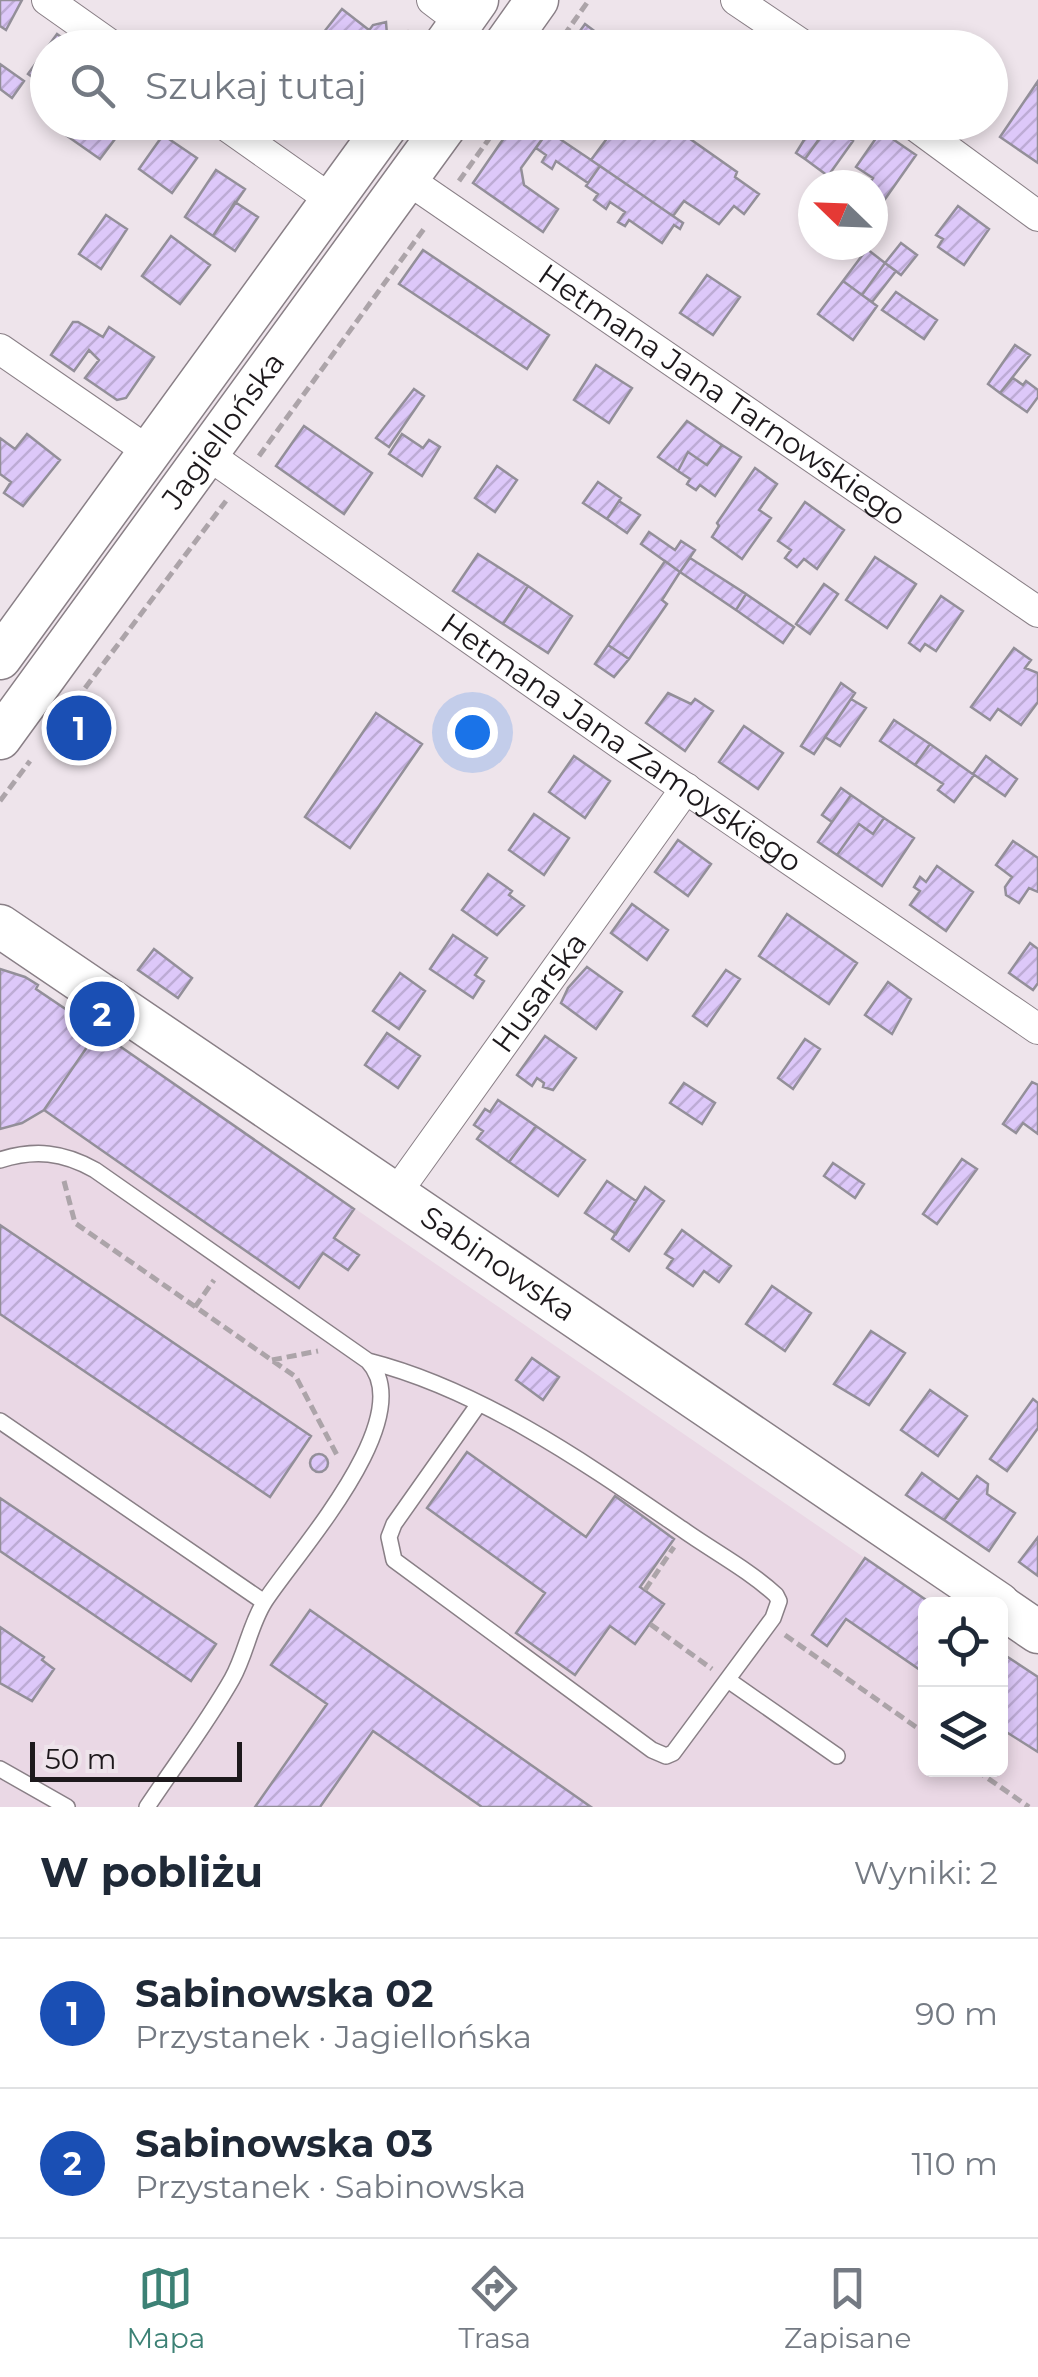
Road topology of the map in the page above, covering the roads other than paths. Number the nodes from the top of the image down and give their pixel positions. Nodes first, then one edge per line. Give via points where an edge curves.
1 (48, 0) edge
2 (537, 0) edge
3 (736, 0) edge
4 (90, 30) edge
5 (516, 30) edge
6 (780, 30) edge
7 (247, 140) edge
8 (376, 140) edge
9 (435, 140) edge
10 (935, 140) edge
11 (407, 179) junction
12 (333, 201) junction
13 (1038, 216) edge
14 (0, 349) edge
15 (148, 452) junction
16 (208, 454) junction
17 (1038, 612) edge
18 (0, 658) edge
19 (0, 738) edge
20 (686, 788) junction
21 (0, 926) edge
22 (1038, 1029) edge
23 (0, 1160) edge
24 (394, 1196) junction
25 (368, 1361) junction
26 (478, 1405) junction
27 (0, 1420) edge
28 (988, 1597) edge
29 (264, 1602) junction
30 (1008, 1611) edge
31 (1038, 1632) edge
32 (728, 1680) junction
33 (837, 1756) dead end
34 (0, 1769) edge
35 (67, 1807) edge
36 (147, 1807) edge

1 - 4 street
2 - 5 street
3 - 6 street
7 - 12 street
8 - 12 street, Jagiellońska
9 - 11 street, Jagiellońska
10 - 13 street
11 - 16 street, Jagiellońska
11 - 17 street, Hetmana Jana Tarnowskiego
12 - 15 street, Jagiellońska
14 - 15 street
15 - 18 street, Jagiellońska
16 - 19 street, Jagiellońska
16 - 20 street, Hetmana Jana Zamoyskiego
20 - 22 street, Hetmana Jana Zamoyskiego
20 - 24 street, Husarska
21 - 24 street, Sabinowska
23 - 25 lane via 57,1154 95,1170
24 - 28 street, Sabinowska
25 - 26 lane via 420,1376
25 - 29 lane via 382,1384 378,1419 350,1481
26 - 32 lane via 584,1462 776,1595 778,1610
26 - 32 lane via 394,1524 394,1560 659,1754 679,1747
27 - 29 lane
29 - 36 lane via 234,1675
30 - 31 street, Sabinowska
32 - 33 lane
34 - 35 lane

